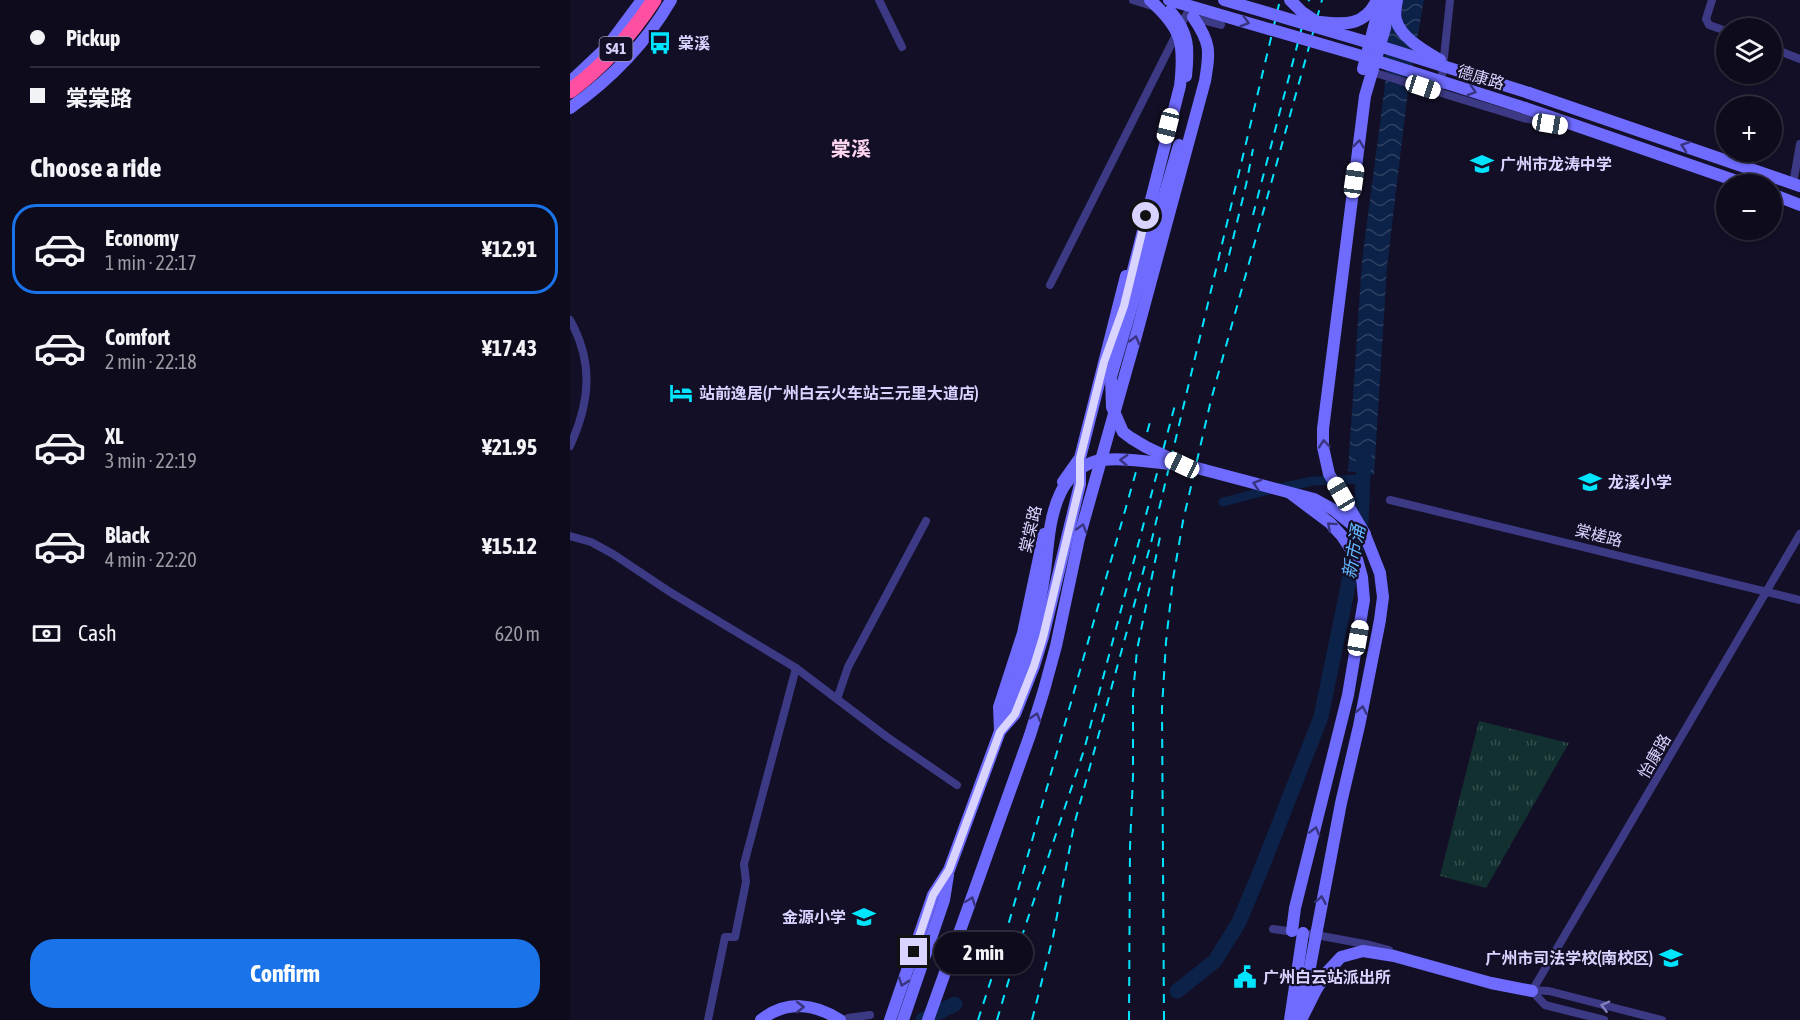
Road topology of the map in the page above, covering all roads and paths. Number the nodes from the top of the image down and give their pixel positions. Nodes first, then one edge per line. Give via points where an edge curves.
1 (642, 0) edge
2 (654, 0) edge
3 (671, 0) edge
4 (879, 0) edge
5 (1133, 0) edge
6 (1150, 0) edge
7 (1200, 0) edge
8 (1224, 0) edge
9 (1290, 0) edge
10 (1379, 0) edge
11 (1389, 0) edge
12 (1396, 0) edge
13 (1450, 0) edge
14 (1712, 0) edge
15 (1169, 5) edge
16 (1279, 16) junction
17 (1187, 19) junction
18 (1317, 22) junction
19 (1221, 25) dead end
20 (1716, 28) edge
21 (902, 48) dead end
22 (1782, 52) edge
23 (1800, 58) edge
24 (1456, 70) junction
25 (1371, 72) junction
26 (1204, 81) junction
27 (570, 82) edge
28 (570, 91) edge
29 (1440, 93) junction
30 (570, 108) edge
31 (1594, 132) junction
32 (1800, 144) edge
33 (1716, 174) edge
34 (1797, 185) edge
35 (1782, 198) edge
36 (1800, 205) edge
37 (1050, 285) dead end
38 (570, 320) edge
39 (1104, 362) junction
40 (1094, 402) junction
41 (1116, 409) junction
42 (570, 446) edge
43 (1080, 458) junction
44 (1182, 465) junction
45 (1290, 493) junction
46 (1390, 500) dead end
47 (926, 520) dead end
48 (1800, 534) edge
49 (1365, 535) junction
50 (570, 536) edge
51 (1768, 592) junction
52 (1800, 600) edge
53 (796, 668) junction
54 (837, 699) junction
55 (1000, 732) junction
56 (957, 785) dead end
57 (949, 870) junction
58 (1273, 929) dead end
59 (1297, 932) junction
60 (1532, 991) junction
61 (892, 1014) edge
62 (870, 1015) dead end
63 (708, 1020) edge
64 (761, 1020) edge
65 (842, 1020) edge
66 (903, 1020) edge
67 (928, 1020) edge
68 (1290, 1020) edge
69 (1300, 1020) edge
70 (1604, 1020) edge
71 (1662, 1020) edge

1 - 27 street via 607,47
2 - 28 highway, S41 via 612,54
3 - 30 street via 623,63
4 - 21 street
5 - 15 street
6 - 39 street, bridge via 1173,24 1180,43 1180,86 1124,306
7 - 17 street
8 - 16 street, 德康路, bridge
9 - 18 street, bridge
10 - 18 street, bridge via 1361,20
10 - 25 street
11 - 25 street
12 - 24 street, bridge via 1396,21 1404,34
13 - 29 street
14 - 20 street via 1706,18
15 - 17 street, 棠棠路
15 -> 31 street, 德康路, bridge via 1355,54
16 - 18 street, bridge
16 - 24 street, 德康路, bridge
17 - 19 street
17 - 26 street, 棠棠路 via 1205,34 1209,58
17 - 37 street
17 - 39 street, 棠棠路 via 1186,80 1161,138
22 - 23 street
34 -> 24 street, 德康路, bridge
25 - 29 street
49 -> 25 street via 1329,474 1323,447
41 -> 26 street, 棠棠路
26 - 44 street, bridge via 1179,145 1111,377 1111,400 1123,432
29 - 31 street via 1523,118
31 - 33 street, 德康路
32 - 34 street
35 - 36 street
38 - 42 street via 585,356 587,381 582,418
39 - 40 street, 棠棠路
40 - 41 street via 1108,395
40 - 43 street, 棠棠路
67 -> 41 street, 棠棠路 via 1037,713 1079,538
43 - 55 street via 1080,484 1043,637 1015,714
43 - 55 street, 棠棠路 via 1055,494 1049,512 1023,633 999,708
45 -> 44 street, bridge
44 -> 55 street, bridge via 1096,461 1076,472 1060,494 1050,526 1038,605 1022,671
45 - 49 street, bridge via 1314,499 1334,510
59 -> 45 street via 1295,908 1348,695 1364,600 1358,559 1330,523
46 - 51 street, 棠槎路
47 - 54 street via 848,667
48 - 51 street, 怡康路
69 -> 49 street, bridge via 1380,620 1380,573
50 - 53 street via 613,554
51 - 52 street, 棠槎路
51 - 60 street, 怡康路
53 - 54 street
53 - 63 street via 744,864 746,882 735,937 725,937
54 - 56 street
55 - 57 street, 棠棠路
57 -> 61 street, 棠棠路 via 933,895
57 - 66 street via 941,908
58 - 59 street
59 - 60 street via 1370,945
59 - 68 street
60 - 69 street via 1363,951 1341,957 1328,971
60 - 70 street via 1545,1005
71 -> 60 street via 1549,991
62 - 65 street
64 -> 65 street via 791,1006 819,1008

